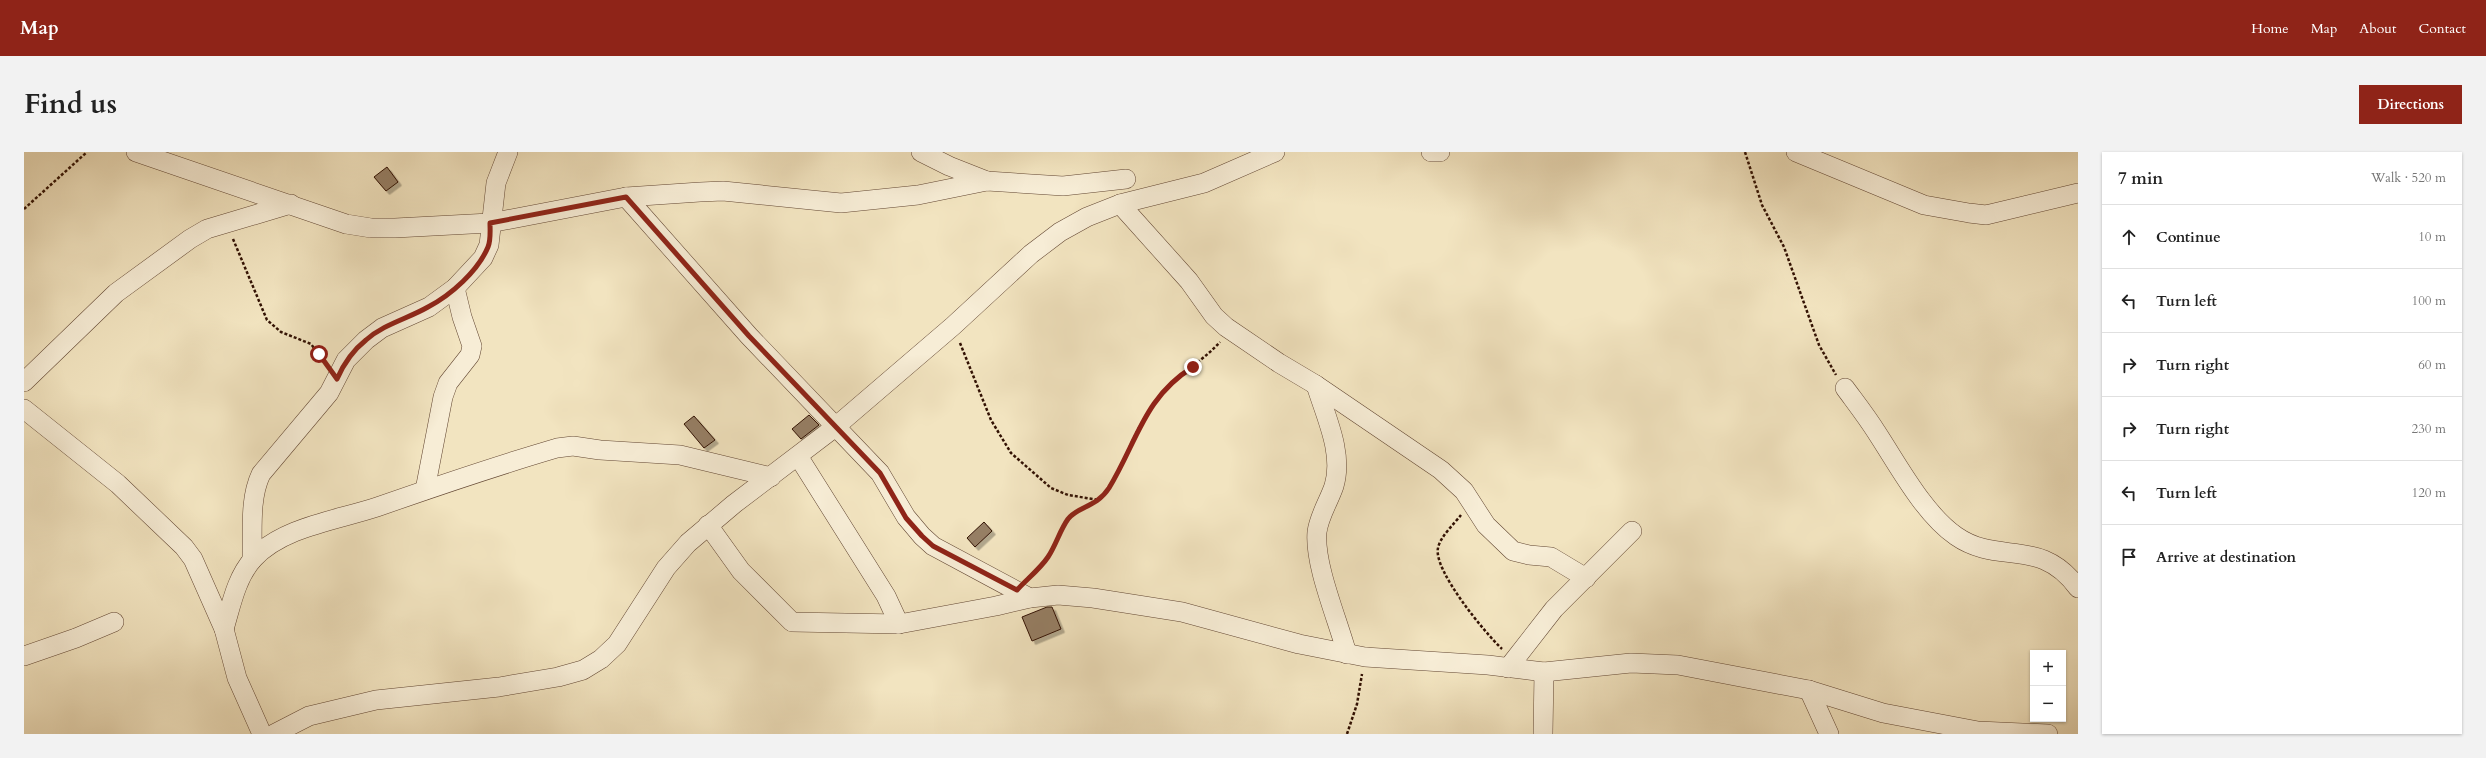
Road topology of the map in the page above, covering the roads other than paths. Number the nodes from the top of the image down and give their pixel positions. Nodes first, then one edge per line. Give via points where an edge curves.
1 (136, 152) edge
2 (508, 152) edge
3 (921, 152) edge
4 (1275, 152) edge
5 (1431, 152) edge
6 (1440, 152) edge
7 (1796, 152) edge
8 (1126, 179) dead end
9 (987, 181) junction
10 (2078, 193) edge
11 (626, 197) junction
12 (291, 204) junction
13 (1120, 204) junction
14 (490, 223) junction
15 (455, 288) junction
16 (24, 382) edge
17 (1316, 384) junction
18 (1845, 388) road end
19 (24, 409) edge
20 (834, 428) junction
21 (798, 456) junction
22 (771, 477) junction
23 (425, 490) junction
24 (708, 525) junction
25 (1632, 531) dead end
26 (252, 560) junction
27 (1586, 578) junction
28 (2078, 588) edge
29 (1023, 594) junction
30 (114, 622) dead end
31 (899, 624) junction
32 (224, 629) junction
33 (1356, 655) junction
34 (24, 656) edge
35 (1510, 664) junction
36 (1544, 672) junction
37 (1809, 690) junction
38 (262, 734) edge
39 (274, 734) edge
40 (1543, 734) edge
41 (1829, 734) edge
42 (2048, 734) edge

1 - 12 street
2 - 14 street via 496,183
3 - 9 street
4 - 13 street via 1204,183
5 - 6 street
7 - 10 street via 1924,205 1969,213 1986,215
8 - 9 street via 1063,186
9 - 11 street via 918,196 841,203 723,191
11 - 14 street
11 - 20 street
12 - 14 street via 346,224 371,228
12 - 16 street via 207,229 116,293
13 - 17 street via 1189,281 1214,316 1279,363
13 - 20 street via 1087,216 1031,254 953,326
14 - 15 street via 489,245 483,258
15 - 23 street via 472,346 470,355 448,383 443,397
15 - 26 street via 429,307 382,328 346,360 330,393 262,474 256,486
17 - 27 street via 1432,463 1464,491 1486,525 1513,551 1551,557
17 - 33 street via 1335,449 1336,469 1334,485 1317,532 1320,557
18 - 28 street via 1910,485 1956,536 1986,548 2042,558 2056,564
19 - 32 street via 118,484 184,547 193,559
20 - 21 street
20 - 29 street via 880,473 906,518 933,546
21 - 22 street
21 - 31 street via 886,596
22 - 23 street via 680,455 572,446 534,454
22 - 24 street
23 - 26 street via 301,531 263,549
24 - 31 street via 741,571 792,622
24 - 39 street via 666,568 617,644 601,659 583,670 499,687 376,700 308,716
25 - 27 street
26 - 32 street via 240,578
27 - 35 street via 1554,609
29 - 31 street via 996,606
29 - 33 street via 1093,598 1182,612 1299,644
30 - 34 street
32 - 38 street via 237,678
33 - 35 street
35 - 36 street
36 - 37 street via 1651,663 1678,665
36 - 40 street
37 - 41 street
37 - 42 street via 1883,712 1978,731

